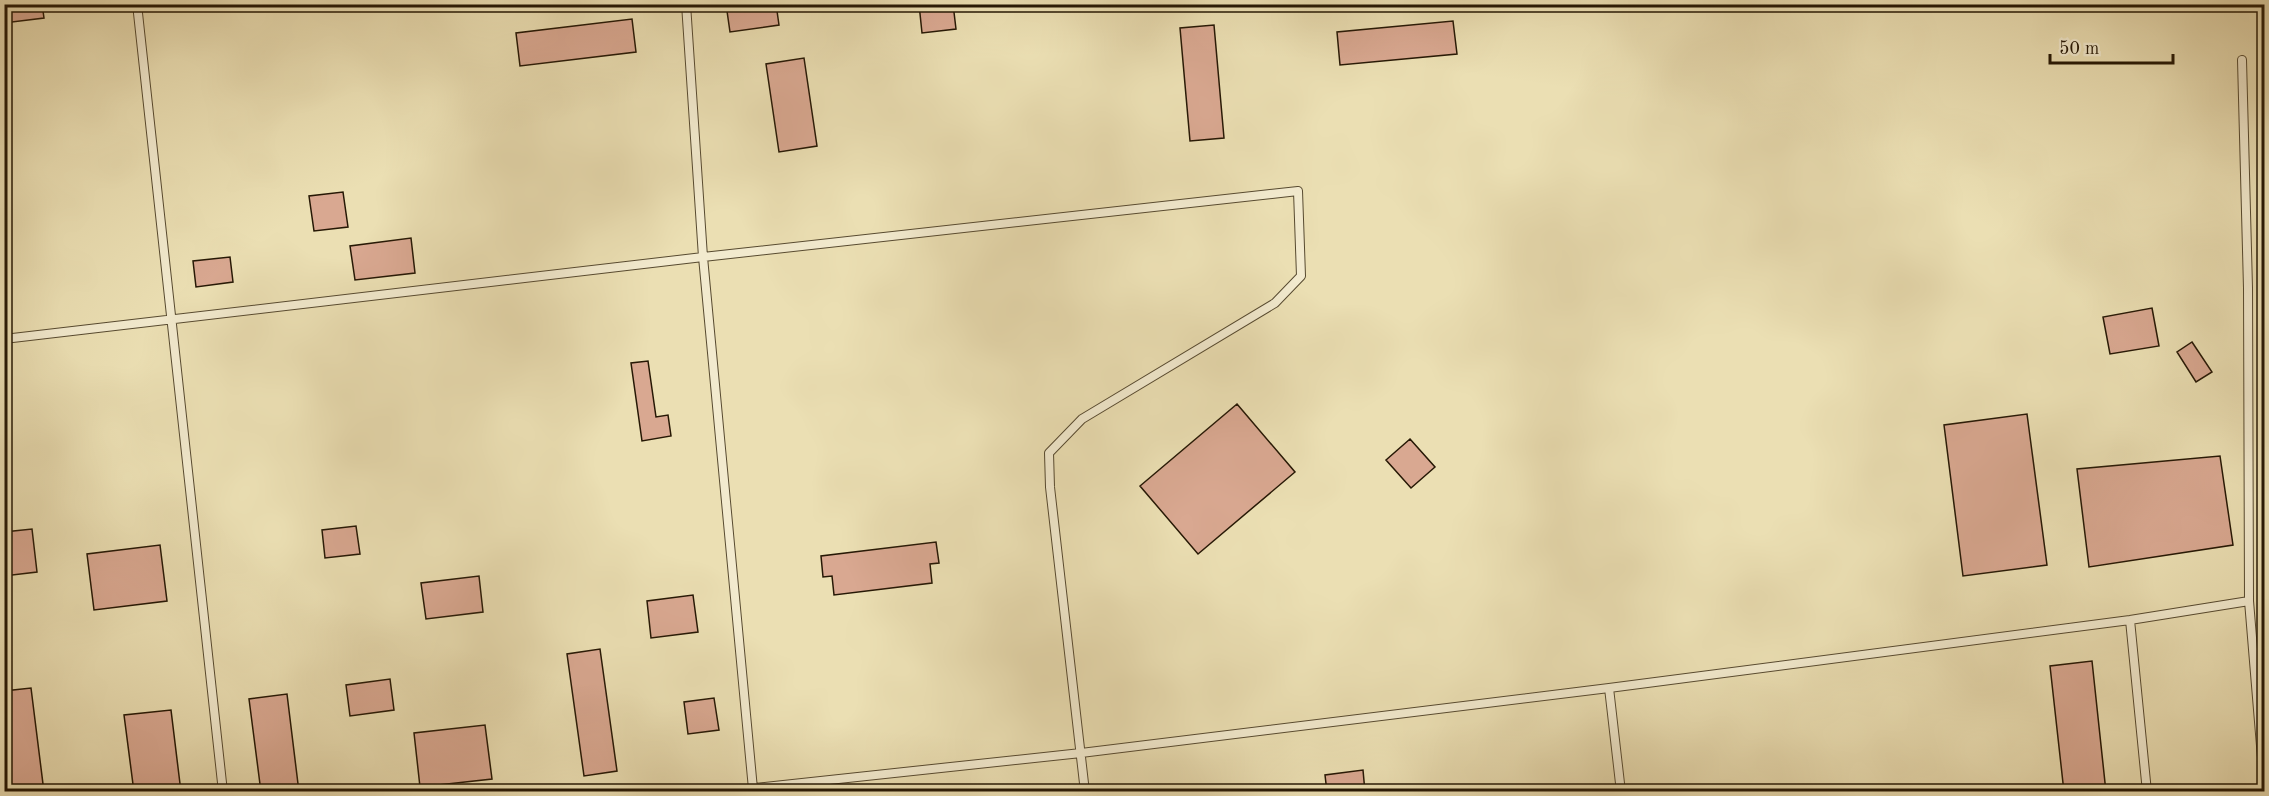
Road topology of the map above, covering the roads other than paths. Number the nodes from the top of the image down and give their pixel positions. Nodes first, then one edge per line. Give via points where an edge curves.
1 (137, 4) edge
2 (686, 4) edge
3 (2242, 60) dead end
4 (703, 257) junction
5 (172, 320) junction
6 (4, 339) edge
7 (2249, 601) junction
8 (2130, 620) junction
9 (1609, 688) junction
10 (1081, 753) junction
11 (2265, 782) edge
12 (753, 789) edge
13 (223, 792) edge
14 (717, 792) edge
15 (1085, 792) edge
16 (1621, 792) edge
17 (2147, 792) edge

1 - 5 lane
2 - 4 lane
3 - 7 lane via 2248,288
4 - 5 lane
4 - 10 lane via 1298,190 1301,276 1275,303 1082,419 1049,453
4 - 12 lane
5 - 6 lane
5 - 13 lane
7 - 8 lane
7 - 11 lane
8 - 9 lane
8 - 17 lane
9 - 10 lane
9 - 16 lane
10 - 12 lane
10 - 15 lane
12 - 14 lane

